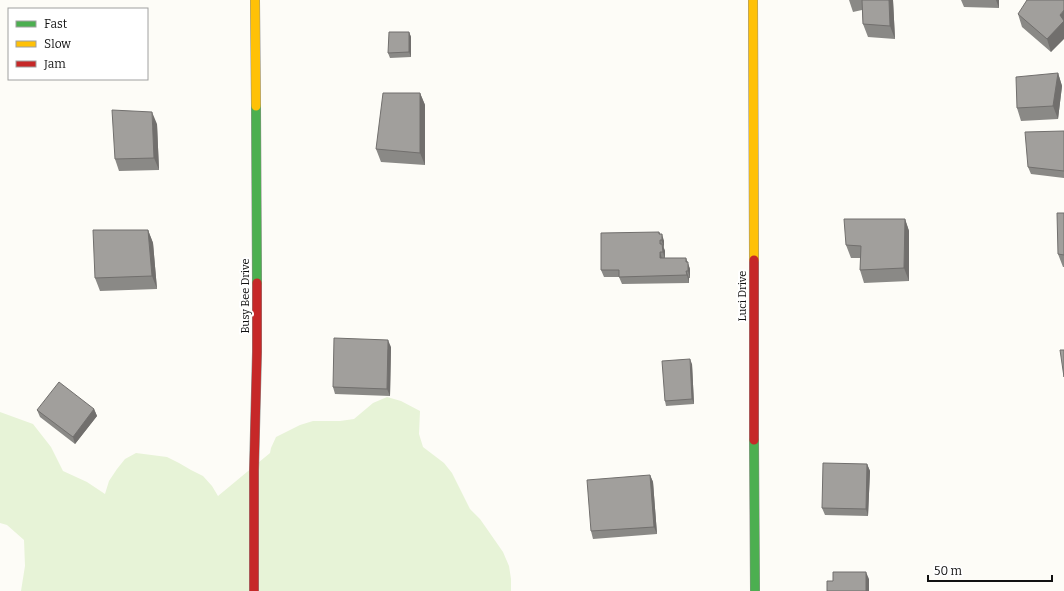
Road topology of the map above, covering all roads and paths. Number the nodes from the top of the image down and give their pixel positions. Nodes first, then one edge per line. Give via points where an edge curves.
1 (255, 0) edge
2 (753, 0) edge
3 (254, 591) edge
4 (756, 591) edge

1 - 3 street, Busy Bee Drive via 257,352
2 - 4 street, Luci Drive

